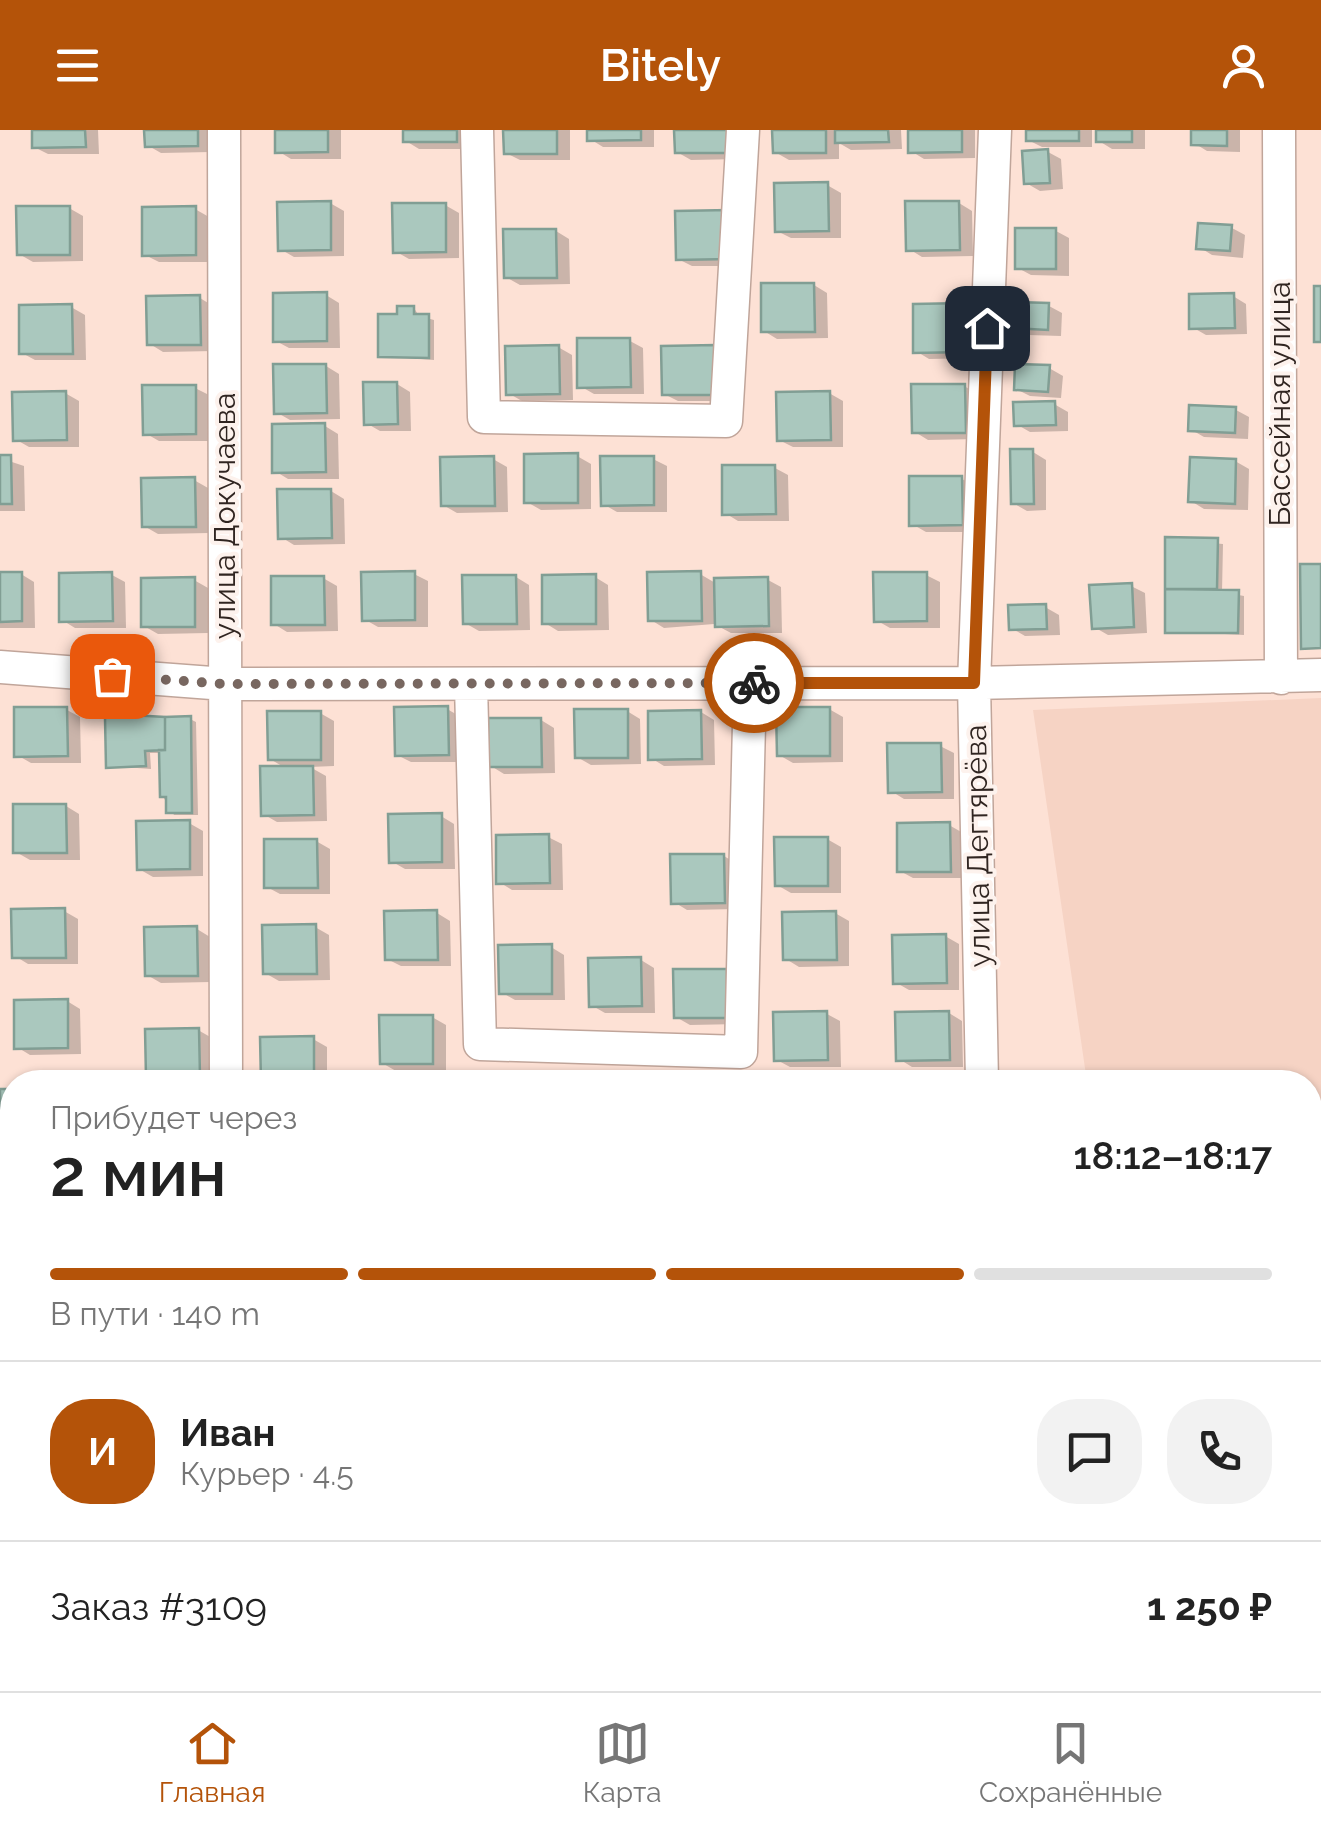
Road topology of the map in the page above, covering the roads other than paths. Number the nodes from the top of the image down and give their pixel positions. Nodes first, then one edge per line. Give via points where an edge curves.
1 (224, 130) edge
2 (477, 130) edge
3 (743, 130) edge
4 (994, 130) edge
5 (1280, 130) edge
6 (0, 667) edge
7 (1321, 675) edge
8 (1282, 678) junction
9 (750, 683) junction
10 (974, 683) junction
11 (225, 684) junction
12 (471, 684) junction
13 (226, 1070) edge
14 (982, 1070) edge

1 - 11 street, улица Докучаева
2 - 3 street via 484,416 726,421
4 - 10 street, улица Дегтярёва
5 - 8 street, Бассейная улица
6 - 11 street
7 - 8 street
8 - 10 street
9 - 10 street
9 - 12 street
9 - 12 street via 741,1052 480,1044
10 - 14 street, улица Дегтярёва
11 - 12 street
11 - 13 street, улица Докучаева

